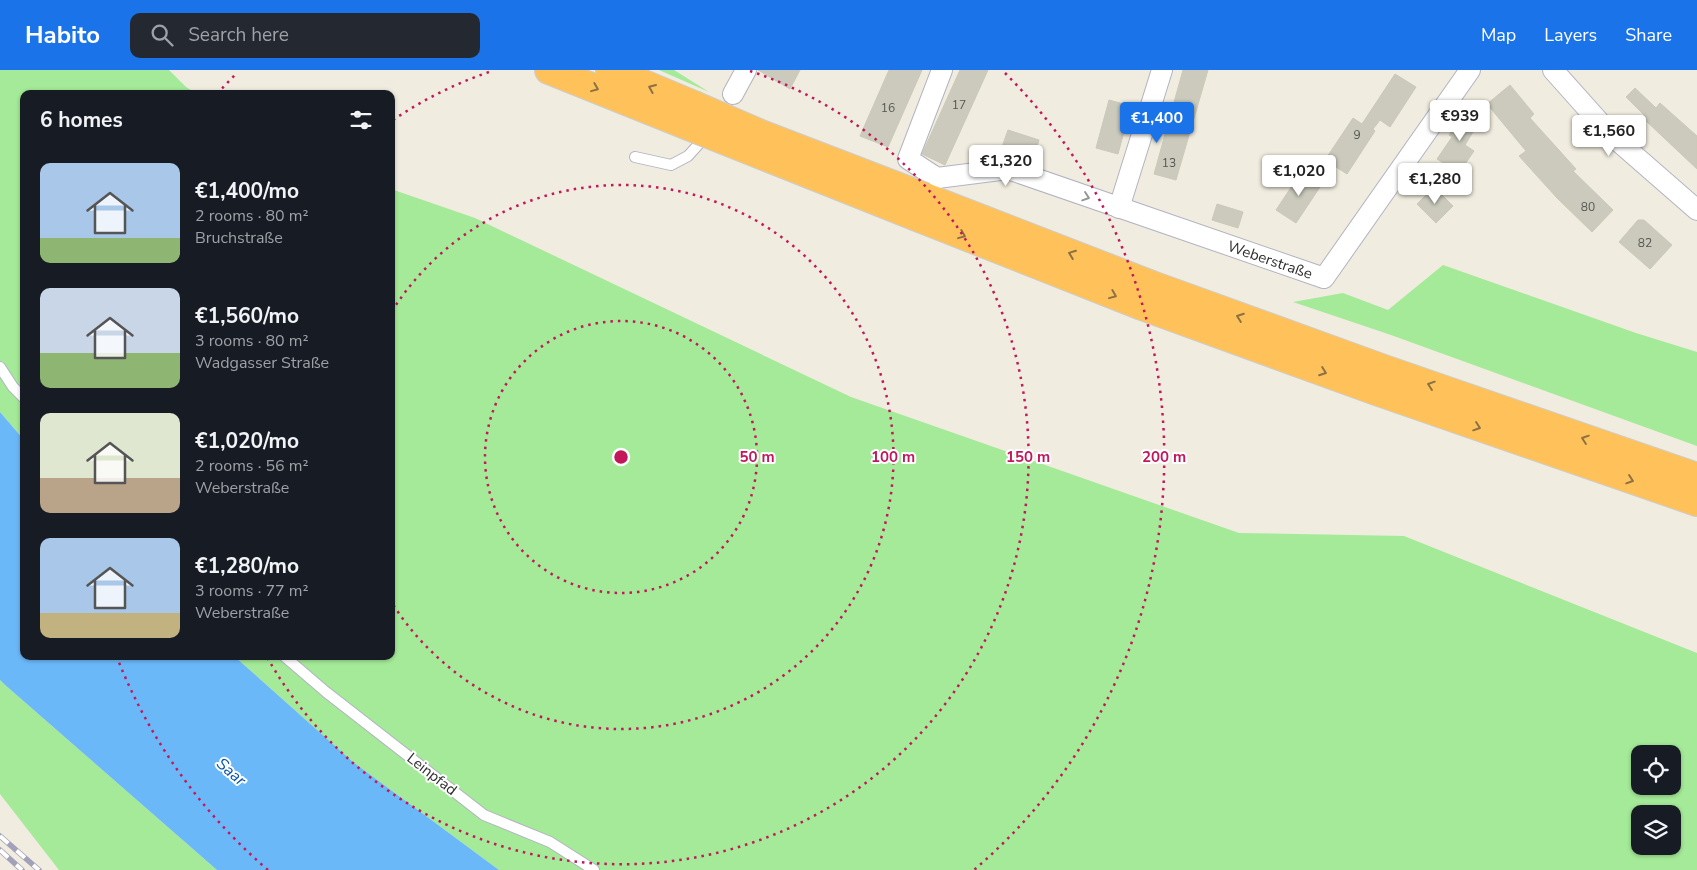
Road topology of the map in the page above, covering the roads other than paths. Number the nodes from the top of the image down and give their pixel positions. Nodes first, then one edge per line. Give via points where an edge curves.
1 (550, 70) edge
2 (610, 70) edge
3 (746, 70) edge
4 (942, 70) edge
5 (1162, 70) edge
6 (1470, 70) edge
7 (1553, 70) edge
8 (728, 102) joint
9 (690, 115) junction
10 (714, 128) junction
11 (635, 157) dead end
12 (887, 194) dead end
13 (921, 207) junction
14 (1118, 208) junction
15 (1697, 210) edge
16 (0, 367) edge
17 (20, 394) edge
18 (1697, 477) edge
19 (1697, 502) edge
20 (289, 660) edge
21 (594, 870) edge

1 -> 9 highway
9 -> 2 highway
3 - 8 street
4 -> 14 street via 908,159 937,178 1008,169
5 - 14 street
6 - 14 street, Weberstraße via 1324,278
7 - 15 street via 1611,135
8 - 10 lane
9 - 13 highway, bridge
10 - 11 lane via 688,156 671,165
10 - 12 lane
18 -> 13 highway
13 -> 19 highway via 1160,313
16 - 17 lane
20 - 21 lane, Leinpfad via 484,815 550,842

